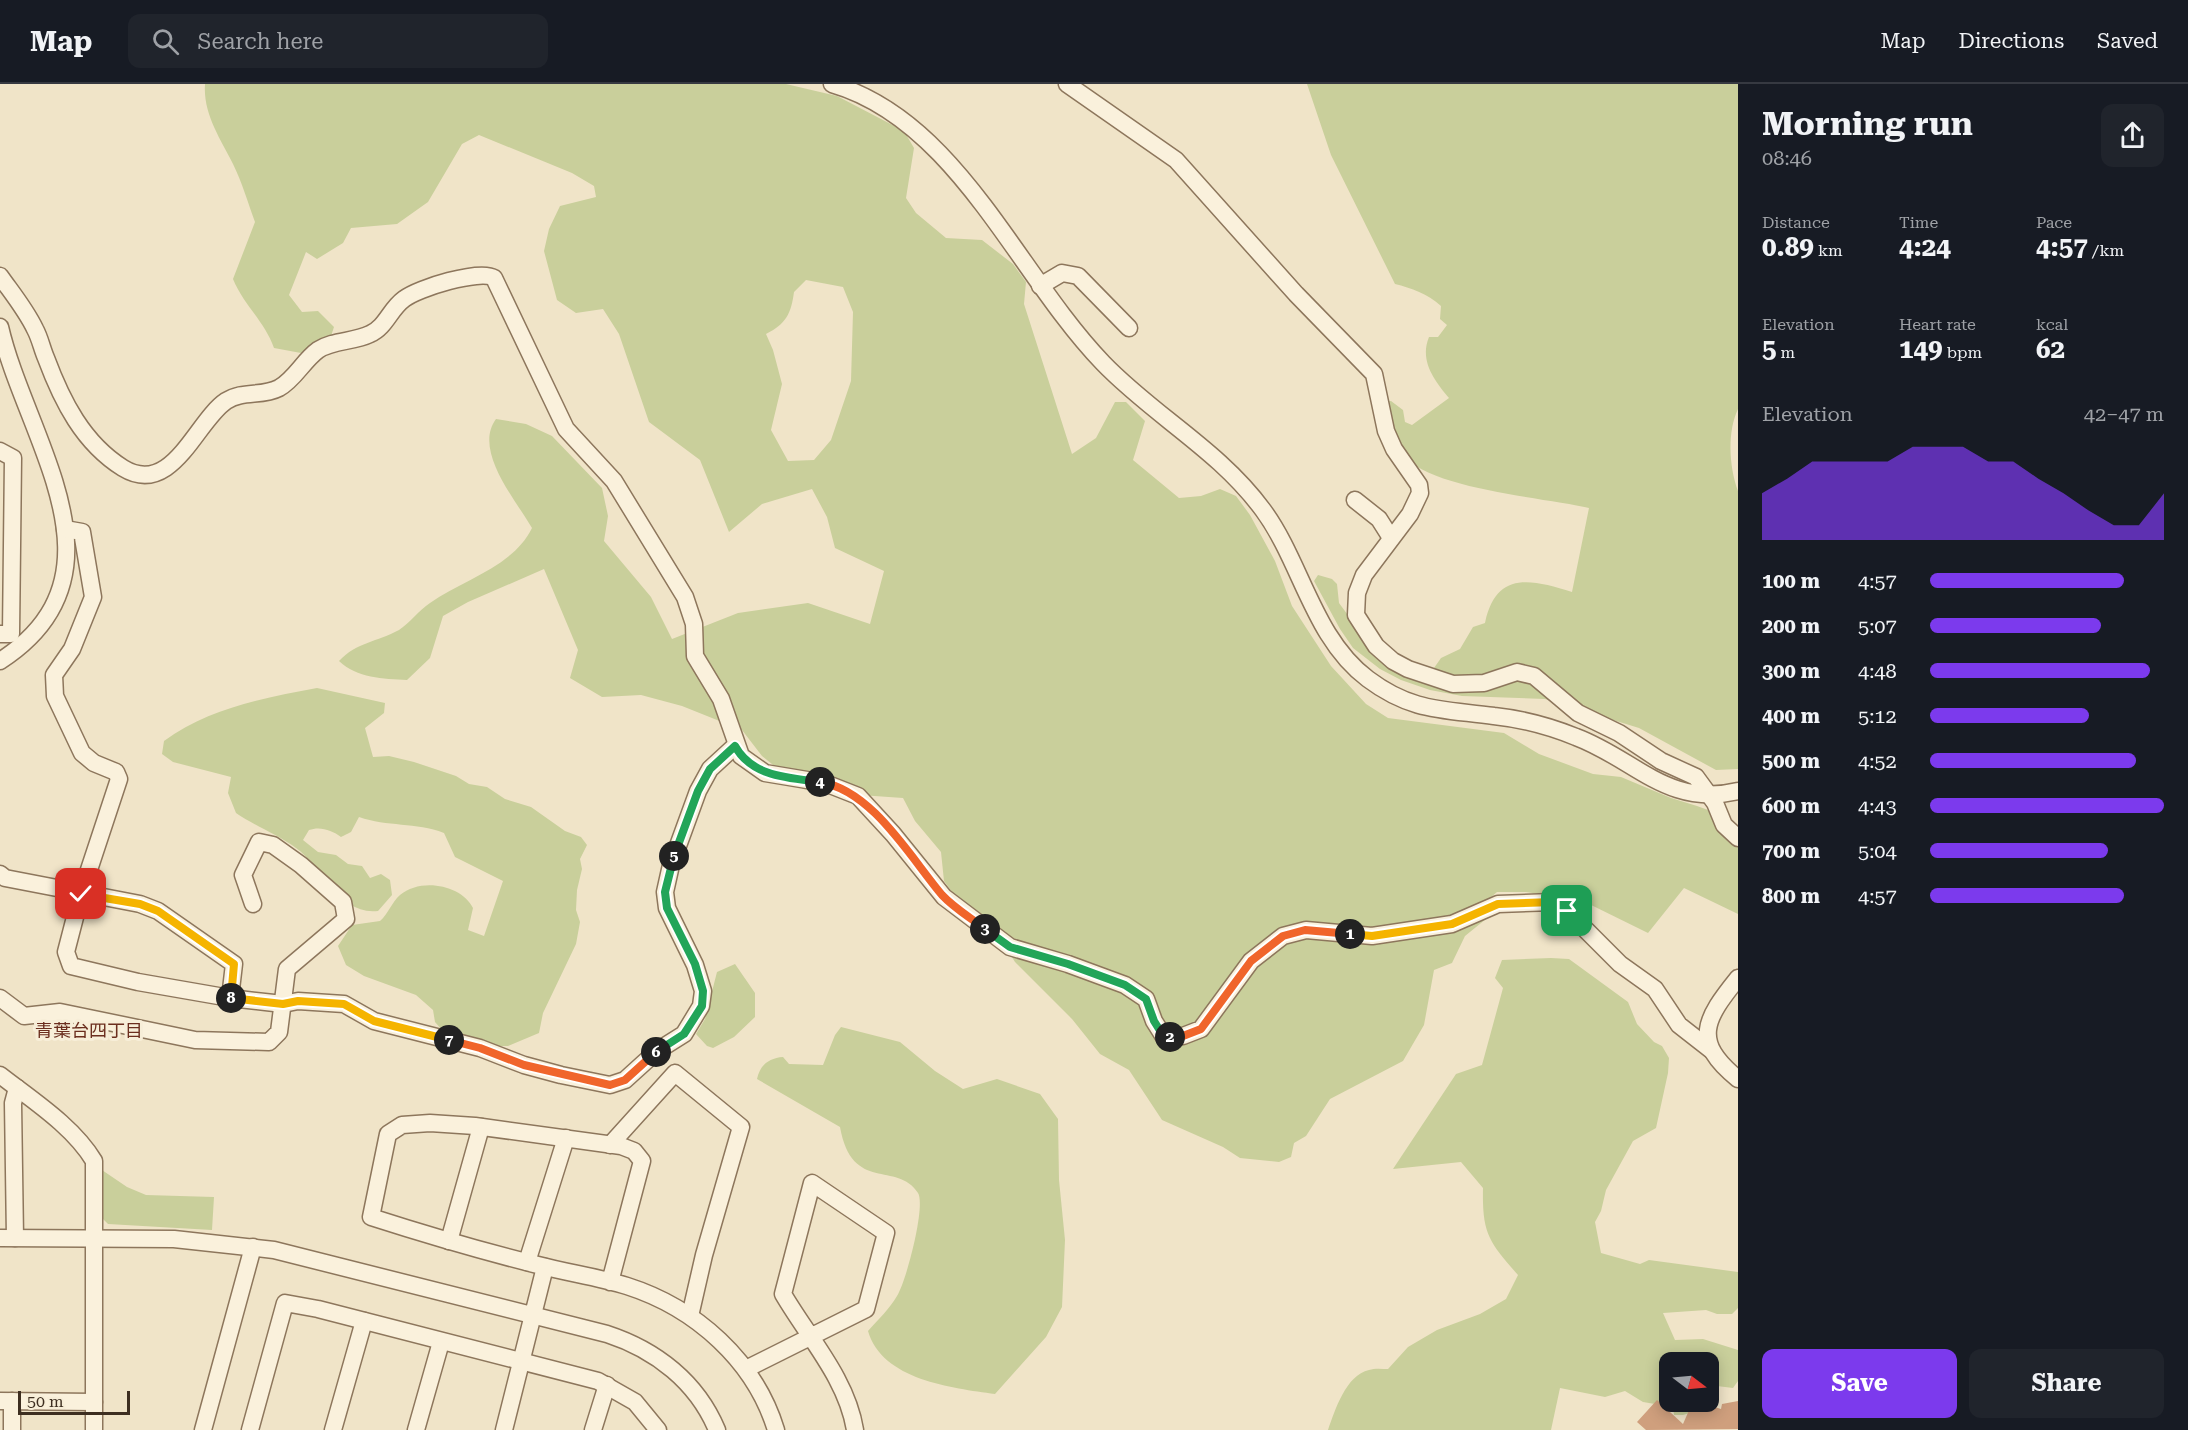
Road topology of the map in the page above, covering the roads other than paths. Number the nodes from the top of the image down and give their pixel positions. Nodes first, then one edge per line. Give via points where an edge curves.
1 (832, 84) edge
2 (1067, 84) edge
3 (0, 276) edge
4 (1040, 286) junction
5 (0, 327) edge
6 (1130, 328) dead end
7 (0, 451) edge
8 (1355, 500) dead end
9 (65, 529) junction
10 (1391, 538) junction
11 (0, 634) edge
12 (0, 661) edge
13 (735, 746) junction
14 (1738, 791) edge
15 (1710, 795) junction
16 (1738, 838) edge
17 (2, 879) edge
18 (81, 894) junction
19 (253, 904) dead end
20 (1738, 978) edge
21 (0, 998) edge
22 (230, 998) junction
23 (283, 1004) junction
24 (1711, 1050) junction
25 (0, 1075) edge
26 (1738, 1079) edge
27 (17, 1088) junction
28 (481, 1127) junction
29 (566, 1138) junction
30 (610, 1145) junction
31 (7, 1238) edge
32 (93, 1238) junction
33 (448, 1241) junction
34 (253, 1247) junction
35 (527, 1262) junction
36 (545, 1267) junction
37 (610, 1282) junction
38 (534, 1316) junction
39 (690, 1316) junction
40 (364, 1321) junction
41 (810, 1337) junction
42 (441, 1342) junction
43 (523, 1362) junction
44 (746, 1369) junction
45 (607, 1384) junction
46 (6, 1401) edge
47 (94, 1402) junction
48 (12, 1430) edge
49 (94, 1430) edge
50 (203, 1430) edge
51 (250, 1430) edge
52 (333, 1430) edge
53 (416, 1430) edge
54 (504, 1430) edge
55 (593, 1430) edge
56 (658, 1430) edge
57 (717, 1430) edge
58 (776, 1430) edge
59 (855, 1430) edge

1 - 4 street via 877,103 920,134 961,178
2 - 10 street via 1176,160 1374,374 1386,431 1420,489 1416,503
3 - 13 street via 37,331 81,431 98,450 125,469 142,473 156,472 182,455 211,413 226,401 278,388 322,348 374,332 414,292 481,274 494,278 566,429 618,488 685,597 694,624 695,656 721,699
4 - 6 street via 1062,273 1078,276
4 - 15 street via 1102,362 1217,458 1253,496 1279,534 1328,635 1366,678 1408,702 1436,711 1515,719 1562,732 1590,743 1665,786
5 - 9 street via 10,368 58,493
7 - 11 street via 13,458 11,634
8 - 10 street via 1379,519
9 - 12 street via 65,570 55,606 38,631
9 - 18 street via 82,532 93,597 72,650 54,675 55,696 82,753 116,772 119,778
10 - 15 street via 1364,575 1355,607 1363,629 1386,656 1415,673 1453,684 1484,683 1517,672 1533,676 1578,713 1696,777
13 - 23 street via 710,769 698,791 665,892 667,908 695,964 703,991 702,1006 684,1034 657,1051 625,1080 610,1085 524,1065 480,1048 374,1021 344,1004
13 - 24 street via 750,765 765,772 825,783 858,796 944,897 963,912 1010,947 1125,985 1146,999 1164,1037 1183,1036 1201,1029 1251,961 1283,936 1305,930 1372,936 1452,924 1488,906 1545,901 1560,904 1620,964 1655,989 1679,1025
14 - 15 street
15 - 16 street via 1724,825
17 - 18 street
18 - 22 street via 158,911 234,964
18 - 22 street via 66,952 71,966
19 - 23 street via 243,875 259,842 273,845 301,865 343,903 346,919 287,969
20 - 24 street via 1712,1013 1706,1035
21 - 23 street via 24,1016 71,1014 217,1042 269,1042 279,1032
22 - 23 street
24 - 26 street
25 - 27 street
27 - 31 street
27 - 32 street via 74,1137 94,1161
28 - 29 street
28 - 33 street
28 - 33 street via 402,1125 388,1134 371,1217
29 - 30 street
29 - 35 street
30 - 37 street via 634,1150 642,1161
30 - 39 street via 675,1073 741,1127
31 - 32 street
32 - 34 street via 174,1239
32 - 47 street
33 - 35 street
34 - 38 street via 350,1267
34 - 50 street
35 - 36 street
36 - 37 street
36 - 38 street
37 - 39 street via 649,1294
38 - 43 street
38 - 57 street via 607,1334 641,1347 692,1387
39 - 44 street
40 - 42 street
40 - 51 street via 285,1303
40 - 52 street
41 - 41 street via 783,1294 812,1183 886,1233 866,1309
41 - 44 street
41 - 59 street via 841,1390
42 - 43 street
42 - 53 street
43 - 45 street
43 - 54 street
44 - 58 street
45 - 55 street
45 - 56 street via 635,1402
46 - 47 street
46 - 48 street
47 - 49 street

